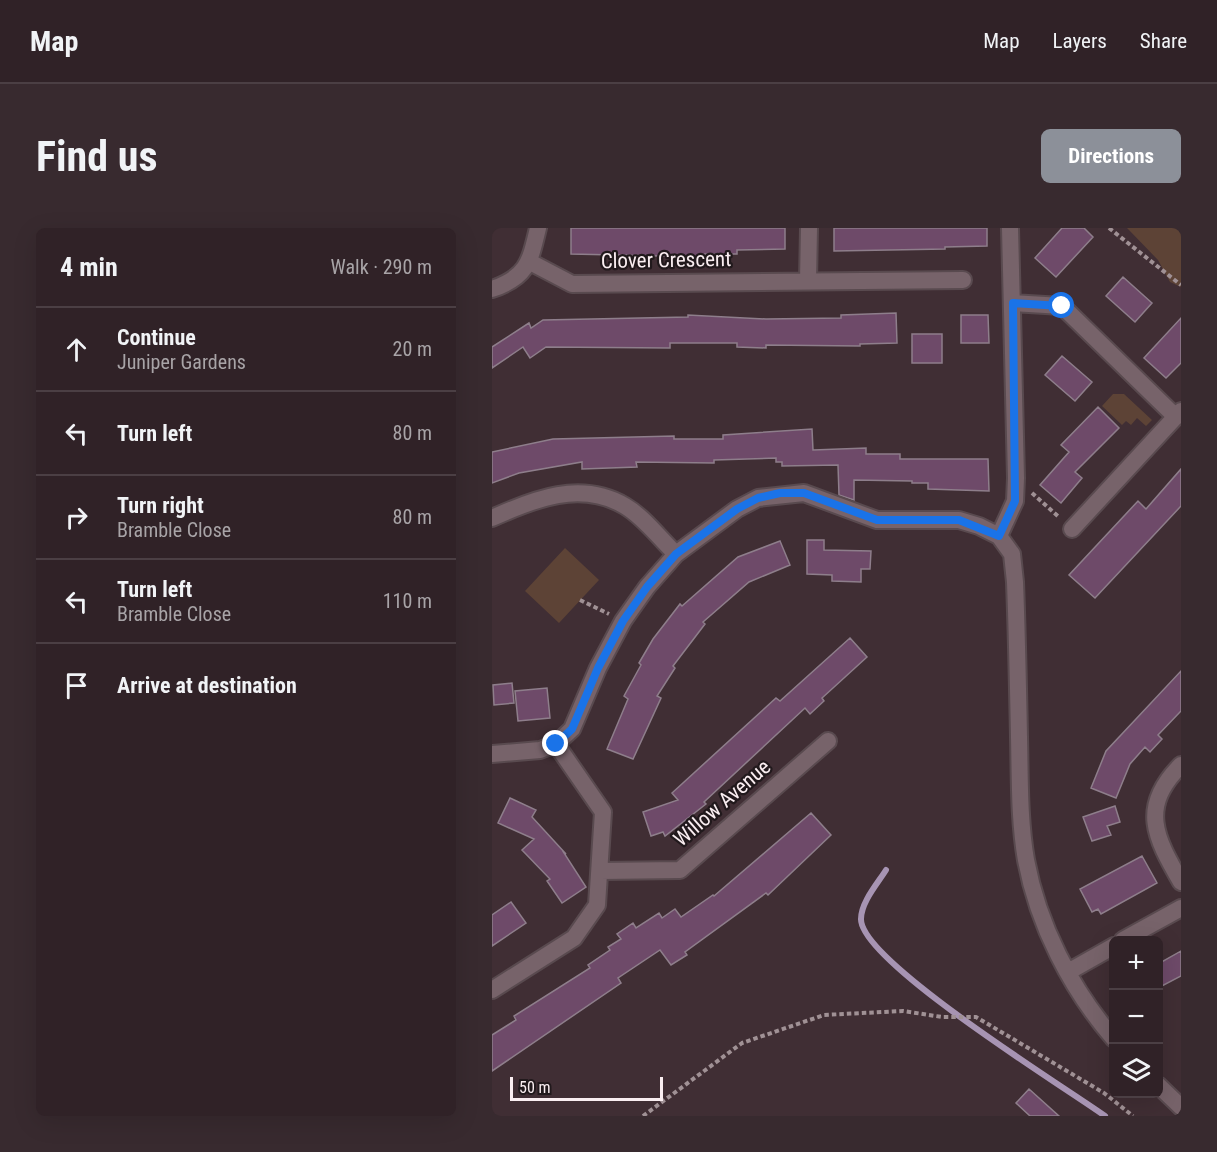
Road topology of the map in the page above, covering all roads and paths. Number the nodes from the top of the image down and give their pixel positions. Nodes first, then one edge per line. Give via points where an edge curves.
1 (538, 228) edge
2 (808, 228) edge
3 (1010, 228) edge
4 (1109, 228) edge
5 (530, 262) junction
6 (963, 280) dead end
7 (808, 281) junction
8 (1181, 285) edge
9 (492, 289) edge
10 (1013, 303) junction
11 (1178, 414) edge
12 (1016, 478) junction
13 (492, 518) edge
14 (1071, 529) joint
15 (999, 536) junction
16 (676, 554) junction
17 (580, 600) dead end
18 (623, 621) junction
19 (828, 741) dead end
20 (556, 744) junction
21 (492, 754) edge
22 (1181, 765) edge
23 (600, 871) junction
24 (1181, 882) edge
25 (1181, 908) edge
26 (1130, 936) edge
27 (1109, 948) edge
28 (1068, 972) junction
29 (492, 990) edge
30 (1109, 1034) edge
31 (1163, 1090) edge
32 (1181, 1107) edge
33 (643, 1116) edge
34 (1133, 1116) edge

1 - 5 street
2 - 7 street
3 - 10 street
4 - 8 path
5 - 7 street, Clover Crescent via 572,284
5 - 9 street via 508,284
6 - 7 street, Clover Crescent
10 - 11 street via 1062,306
10 - 12 street
11 - 14 street
12 - 14 path
12 - 15 street via 1015,501
13 - 16 street via 562,494 594,493 626,506
15 - 16 street via 959,520 877,520 804,493 780,493 737,509
15 - 28 street via 1011,554 1015,582 1026,861 1044,923
16 - 18 street
17 - 18 path
18 - 20 street via 572,729
19 - 23 street, Willow Avenue via 680,870
20 - 21 street via 540,750
20 - 23 street via 603,812
22 - 24 street via 1165,782 1155,807 1155,829
23 - 29 street via 597,905 574,938
25 - 26 street
27 - 28 street
28 - 30 street
31 - 32 street
33 - 34 path via 742,1043 825,1015 903,1011 976,1017 1104,1093

